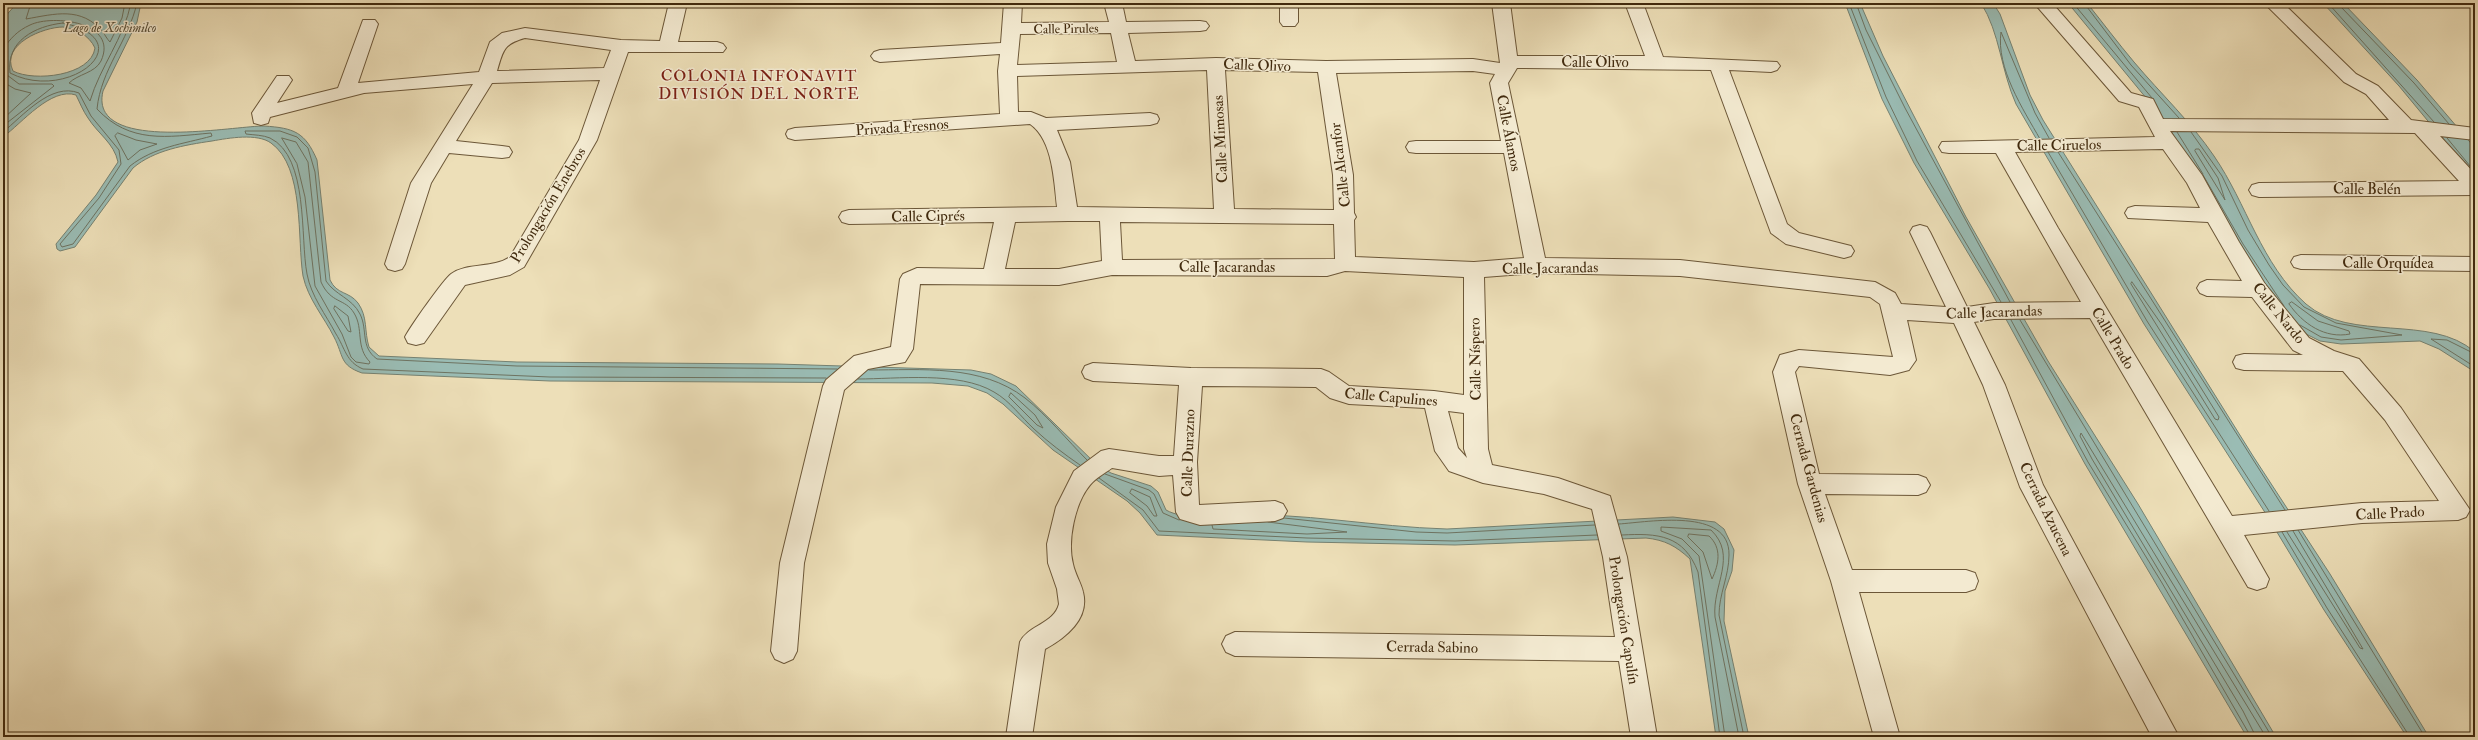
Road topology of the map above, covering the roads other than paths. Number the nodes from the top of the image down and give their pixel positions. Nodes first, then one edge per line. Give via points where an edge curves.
1 (678, 3) edge
2 (1013, 3) edge
3 (1113, 3) edge
4 (1289, 3) edge
5 (1501, 3) edge
6 (1634, 3) edge
7 (2043, 3) edge
8 (2274, 4) dead end
9 (1289, 22) dead end
10 (369, 24) dead end
11 (1200, 26) dead end
12 (1120, 28) junction
13 (1012, 29) junction
14 (622, 46) junction
15 (668, 46) junction
16 (717, 48) dead end
17 (1010, 48) junction
18 (880, 56) dead end
19 (1656, 62) junction
20 (1216, 64) junction
21 (1718, 64) junction
22 (1127, 66) junction
23 (1508, 66) junction
24 (1771, 66) dead end
25 (1326, 67) junction
26 (1007, 71) junction
27 (610, 74) junction
28 (486, 77) junction
29 (283, 80) dead end
30 (346, 90) junction
31 (1010, 119) junction
32 (1150, 119) dead end
33 (1044, 124) junction
34 (2419, 128) junction
35 (2163, 131) junction
36 (795, 134) dead end
37 (2470, 134) edge
38 (444, 146) junction
39 (1511, 146) junction
40 (2002, 146) junction
41 (1416, 147) dead end
42 (1949, 147) dead end
43 (502, 152) dead end
44 (2475, 187) edge
45 (2259, 190) dead end
46 (2135, 213) dead end
47 (1068, 214) junction
48 (1110, 214) junction
49 (1224, 214) junction
50 (1006, 215) junction
51 (2215, 215) junction
52 (849, 217) dead end
53 (1346, 218) junction
54 (1920, 232) dead end
55 (1844, 251) dead end
56 (2301, 262) dead end
57 (395, 264) dead end
58 (1345, 264) junction
59 (2475, 264) edge
60 (1536, 265) junction
61 (1112, 267) junction
62 (1474, 270) junction
63 (994, 276) junction
64 (2207, 288) dead end
65 (2258, 289) junction
66 (2096, 310) junction
67 (1894, 311) junction
68 (1962, 316) junction
69 (416, 337) dead end
70 (2244, 362) dead end
71 (2351, 365) junction
72 (1093, 372) dead end
73 (1191, 377) junction
74 (1434, 400) junction
75 (1476, 406) junction
76 (1186, 466) junction
77 (1483, 473) junction
78 (1810, 484) junction
79 (1918, 485) dead end
80 (1275, 511) dead end
81 (2227, 527) junction
82 (2257, 579) dead end
83 (1843, 581) junction
84 (1966, 581) dead end
85 (1235, 644) dead end
86 (1628, 649) junction
87 (784, 651) dead end
88 (1019, 737) edge
89 (1644, 737) edge
90 (1887, 737) edge
91 (2166, 737) edge

1 - 15 street
2 - 13 street
3 - 12 street
4 - 9 street
5 - 23 street, Calle Álamos
6 - 19 street
7 - 35 street, Calle Nardo via 2125,97 2146,102
8 - 34 street via 2350,78 2372,90
10 - 30 street
11 - 12 street, Calle Pirules
12 - 13 street, Calle Pirules
12 - 22 street
13 - 17 street
14 - 15 street
14 - 27 street, Prolongación Enebros
14 - 28 street via 525,33 508,37 496,46
15 - 16 street
17 - 18 street
17 - 26 street
19 - 21 street, Calle Olivo
19 - 23 street, Calle Olivo
20 - 22 street, Calle Olivo
20 - 25 street, Calle Olivo
20 - 49 street, Calle Mimosas
21 - 24 street
21 - 55 street via 1778,228 1793,239
22 - 26 street, Calle Olivo
23 - 25 street, Calle Olivo
23 - 39 street, Calle Álamos via 1499,83
25 - 53 street, Calle Alcanfor via 1343,175
26 - 31 street
27 - 28 street
27 - 69 street, Prolongación Enebros via 588,140 517,262 508,270 468,275 458,280
28 - 30 street
28 - 38 street
29 - 30 street via 260,116
31 - 33 street, Privada Fresnos via 1037,119
31 - 36 street, Privada Fresnos
32 - 33 street, Privada Fresnos
33 - 47 street via 1056,147
34 - 35 street, Calle Ciruelos via 2240,127 2198,124
34 - 37 street, Calle Ciruelos
34 - 44 street
35 - 40 street, Calle Ciruelos via 2069,146
35 - 51 street, Calle Nardo
38 - 43 street
38 - 57 street via 421,183
39 - 41 street
39 - 60 street, Calle Álamos
40 - 42 street, Calle Ciruelos
40 - 66 street, Calle Prado
44 - 45 street, Calle Belén
46 - 51 street
47 - 48 street, Calle Ciprés
47 - 50 street, Calle Ciprés
48 - 49 street
48 - 61 street
49 - 53 street
50 - 52 street, Calle Ciprés
50 - 63 street
51 - 65 street, Calle Nardo
53 - 58 street, Calle Alcanfor
54 - 68 street, Cerrada Azucena
56 - 59 street, Calle Orquídea
58 - 61 street, Calle Jacarandas via 1327,268
58 - 62 street, Calle Jacarandas
60 - 62 street, Calle Jacarandas
60 - 67 street, Calle Jacarandas via 1680,268 1853,287 1875,290 1888,299
61 - 63 street, Calle Jacarandas via 1059,277
62 - 75 street, Calle Níspero
63 - 87 street via 929,275 910,279 902,349 897,356 862,362 834,386 792,563
64 - 65 street
65 - 71 street, Calle Nardo via 2301,344 2326,357
66 - 68 street, Calle Jacarandas via 1994,311
66 - 81 street, Calle Prado
67 - 68 street, Calle Jacarandas
67 - 78 street, Cerrada Gardenias via 1905,360 1901,364 1890,366 1799,358 1788,361 1784,372
68 - 91 street, Cerrada Azucena via 1994,386 2032,486
70 - 71 street
71 - 81 street, Calle Prado via 2393,414 2458,510 2362,513
72 - 73 street, Calle Capulines
73 - 74 street, Calle Capulines via 1321,378 1338,392 1349,396
73 - 76 street, Calle Durazno
74 - 75 street, Calle Capulines
74 - 77 street via 1447,451 1457,464
75 - 77 street, Calle Níspero via 1476,449
76 - 80 street, Calle Durazno via 1185,499 1188,512 1200,515
76 - 88 street via 1159,466 1109,458 1082,478 1065,513 1057,552 1072,604 1065,618 1055,629 1033,642
77 - 86 street, Prolongación Capulín via 1524,478 1571,490 1602,503 1615,557
78 - 79 street
78 - 83 street, Cerrada Gardenias
81 - 82 street, Calle Prado
83 - 84 street
83 - 90 street, Cerrada Gardenias
85 - 86 street, Cerrada Sabino
86 - 89 street, Prolongación Capulín

